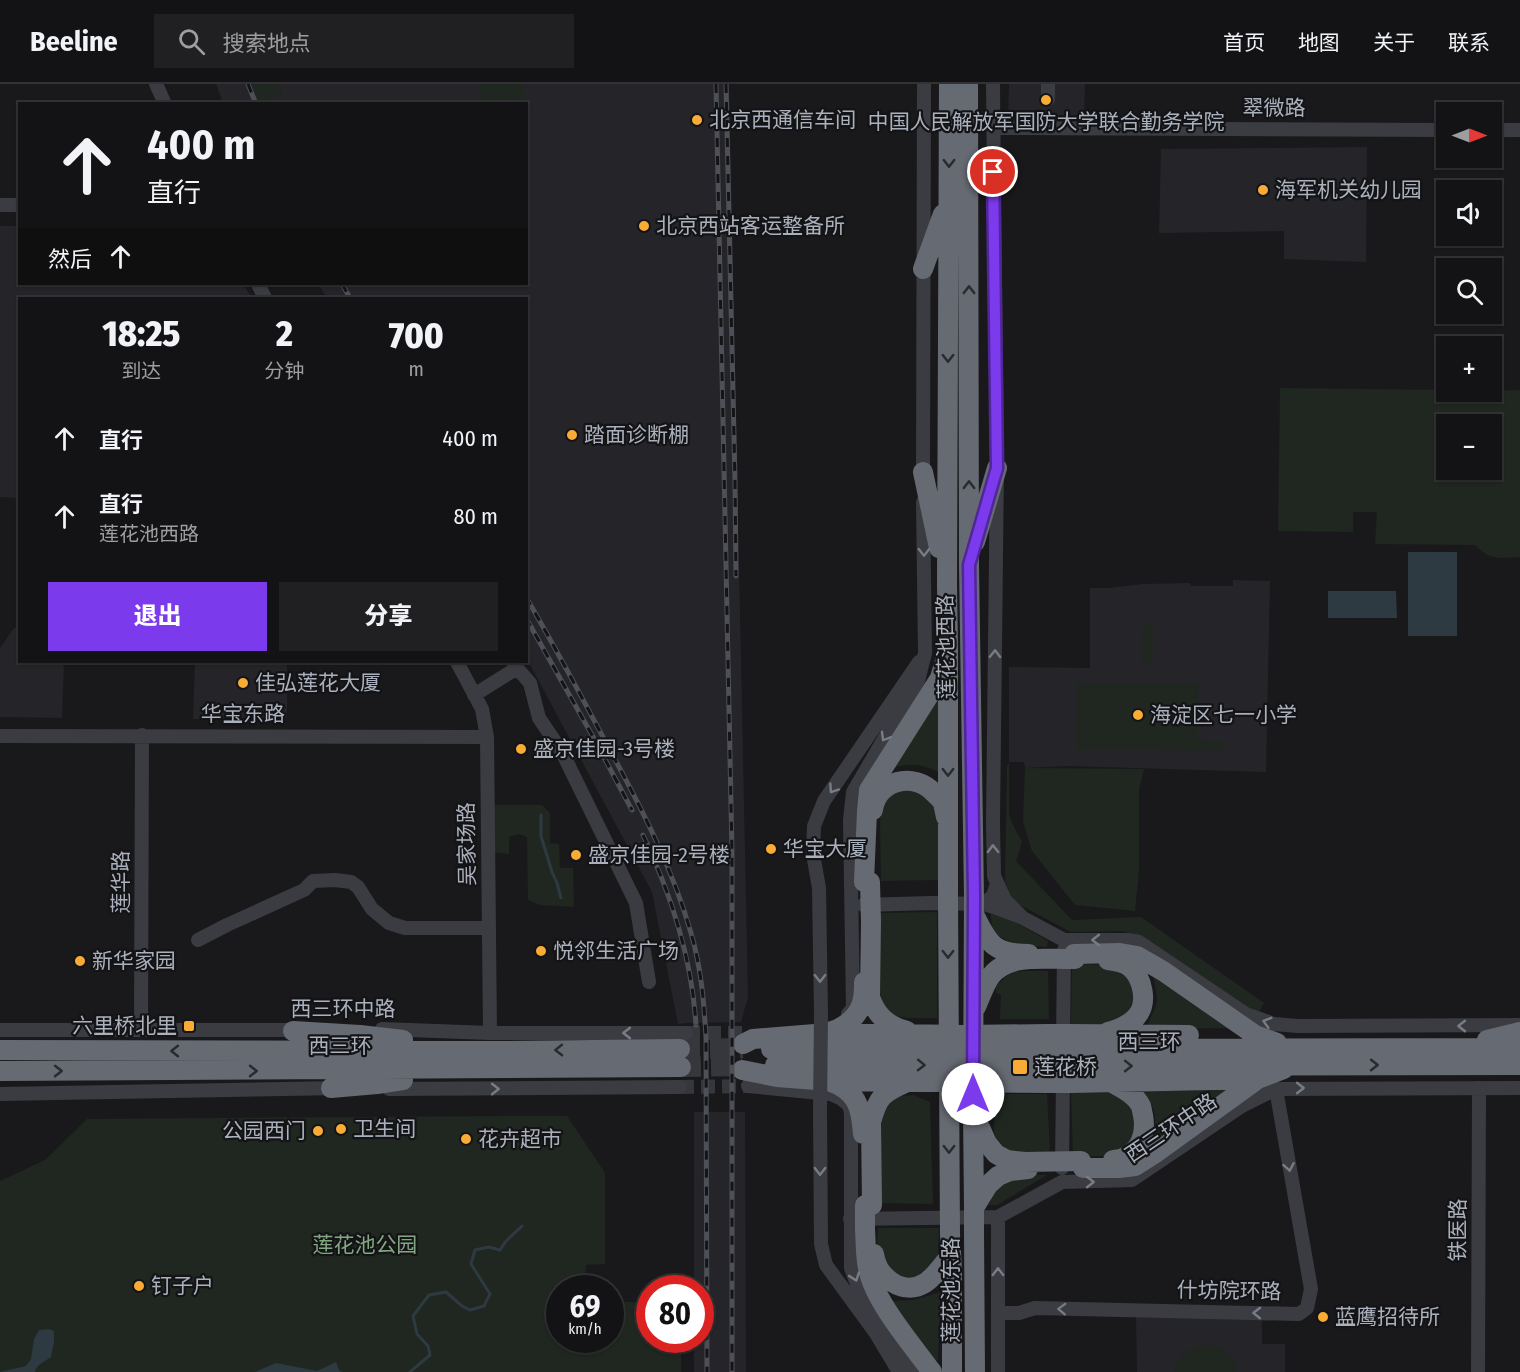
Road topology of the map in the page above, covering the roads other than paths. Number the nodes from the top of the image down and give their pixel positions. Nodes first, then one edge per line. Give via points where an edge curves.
1 (156, 84) edge
2 (924, 84) edge
3 (949, 84) edge
4 (968, 84) edge
5 (993, 84) edge
6 (1048, 84) edge
7 (1048, 99) dead end
8 (164, 102) edge
9 (993, 128) junction
10 (1436, 130) edge
11 (1502, 130) edge
12 (1520, 130) edge
13 (948, 200) junction
14 (0, 205) edge
15 (18, 205) edge
16 (924, 269) junction
17 (997, 468) junction
18 (923, 472) junction
19 (969, 565) junction
20 (947, 585) junction
21 (948, 650) junction
22 (925, 653) junction
23 (458, 663) edge
24 (515, 665) edge
25 (474, 695) junction
26 (142, 735) junction
27 (0, 736) edge
28 (487, 736) junction
29 (948, 829) junction
30 (867, 882) junction
31 (997, 883) junction
32 (852, 905) junction
33 (977, 905) junction
34 (1023, 918) junction
35 (868, 922) junction
36 (489, 928) junction
37 (198, 940) dead end
38 (1071, 951) junction
39 (649, 982) dead end
40 (974, 1012) junction
41 (1520, 1025) edge
42 (0, 1030) edge
43 (141, 1030) junction
44 (293, 1031) junction
45 (1520, 1032) edge
46 (827, 1033) junction
47 (490, 1034) junction
48 (921, 1034) junction
49 (1097, 1035) junction
50 (1255, 1035) junction
51 (1449, 1048) junction
52 (682, 1049) joint
53 (0, 1050) edge
54 (1293, 1056) junction
55 (744, 1058) junction
56 (1048, 1058) junction
57 (1069, 1058) junction
58 (507, 1060) junction
59 (1519, 1061) edge
60 (0, 1071) edge
61 (1258, 1079) junction
62 (829, 1081) junction
63 (908, 1082) junction
64 (1111, 1082) junction
65 (680, 1087) tunnel mouth
66 (331, 1088) junction
67 (1479, 1088) junction
68 (1520, 1088) edge
69 (1276, 1089) junction
70 (0, 1094) edge
71 (973, 1112) junction
72 (1082, 1165) junction
73 (1062, 1182) junction
74 (868, 1205) junction
75 (974, 1208) junction
76 (998, 1217) junction
77 (862, 1226) junction
78 (950, 1234) joint
79 (951, 1256) junction
80 (998, 1313) junction
81 (880, 1330) junction
82 (899, 1372) edge
83 (913, 1372) edge
84 (932, 1372) edge
85 (952, 1372) edge
86 (975, 1372) edge
87 (998, 1372) edge
88 (1478, 1372) edge

1 - 8 street
2 - 16 street, 莲花池西路
3 -> 13 highway, 莲花池西路
19 -> 4 highway, 莲花池西路
5 - 9 street
6 - 7 street
9 - 10 street, 翠微路
9 - 17 street
11 - 12 street
13 - 16 highway
13 -> 20 highway, 莲花池西路
14 - 15 street
16 - 18 street, 莲花池西路
17 - 19 highway
31 -> 17 street via 993,824
18 - 20 highway
18 -> 22 street, 莲花池西路
19 - 33 highway, 莲花池西路
20 - 21 highway, 莲花池西路
21 -> 29 highway, 莲花池西路
21 - 30 highway via 940,678 869,790
22 -> 32 street, 莲花池西路 via 918,681 853,792
22 -> 81 street, bridge via 824,801 814,826 813,854 819,888 821,1244 826,1265
23 - 25 street, 吴家场路
24 - 25 street
24 - 39 street via 531,683 539,718 562,752 636,903
25 - 28 street, 吴家场路 via 482,709
26 - 27 street, 华宝东路
26 - 28 street, 华宝东路
26 - 43 street, 莲华路
28 - 36 street, 吴家场路
29 - 30 highway via 942,802 928,786 908,780 884,789 876,799 871,819
29 -> 78 highway, 莲花池西路, bridge
30 - 35 highway, bridge
31 - 33 street via 993,896
31 - 34 street via 1005,900
32 - 33 street
32 - 55 street via 853,1008 844,1019
33 - 34 street
33 - 38 highway, bridge via 986,938 993,946 1010,953
33 - 40 highway, 莲花池西路, bridge
34 - 38 street
35 - 46 highway via 863,1000 853,1019
35 - 48 highway via 873,1006 885,1022
36 - 37 street via 405,928 389,923 372,909 351,882 319,880
36 - 47 street, 吴家场路
38 - 40 highway, bridge via 1020,960 998,970
41 -> 38 street via 1274,1024 1246,1014 1139,942 1128,940
38 - 49 highway via 1120,961 1140,981 1143,997 1138,1015 1123,1028
38 - 50 highway via 1137,956
38 - 73 street
40 - 71 highway, 莲花池西路, bridge
42 - 43 street, 西三环中路
43 - 44 street, 西三环中路
44 - 47 street, 西三环中路 via 335,1027
44 - 58 highway via 470,1042
45 - 51 highway
46 - 48 highway
46 - 55 highway via 753,1039
52 -> 47 street, 西三环中路
48 - 56 highway
49 - 50 highway
49 - 57 highway
50 - 54 highway
51 - 54 highway, 西三环
51 - 59 highway, 西三环
52 - 58 highway, 西三环
58 -> 53 highway, 西三环
54 - 57 highway, 西三环
54 -> 59 highway, 西三环
54 - 61 highway
55 - 56 highway via 864,1050
55 - 62 highway via 777,1077
55 - 77 street via 849,1105
56 - 57 highway, bridge
56 - 57 highway, bridge
56 - 63 highway
57 - 64 highway
60 -> 58 highway, 西三环
58 - 66 highway via 474,1078 410,1078
64 -> 61 highway
61 - 72 highway via 1136,1166
62 - 63 highway
62 - 74 highway via 847,1090 860,1108
63 - 74 highway via 890,1090 877,1102 871,1122
64 - 72 highway via 1129,1092 1141,1105 1144,1125 1140,1143 1129,1157
66 -> 65 street
66 - 70 street
67 - 68 street, 西三环中路
69 -> 67 street, 西三环中路
67 - 88 street, 铁医路
73 -> 69 street, 西三环中路 via 1132,1180 1242,1106
69 -> 80 street, 什坊院环路 via 1311,1289 1307,1308 1299,1314 1035,1308
71 - 72 highway, bridge via 987,1143 1007,1160
71 - 75 highway, 莲花池西路, bridge
72 - 75 highway, bridge via 1010,1171 987,1185
73 - 76 street, 西三环中路
74 - 77 highway
75 - 86 highway, 莲花池东路, bridge
76 - 77 street, 西三环中路
80 -> 76 street
77 - 79 highway via 879,1270 898,1286 923,1285
77 -> 81 street via 851,1268
77 - 84 highway via 875,1287 890,1315
78 - 79 highway, 莲花池东路
79 - 85 highway, 莲花池东路
80 - 87 street
81 - 82 street
81 - 83 street

